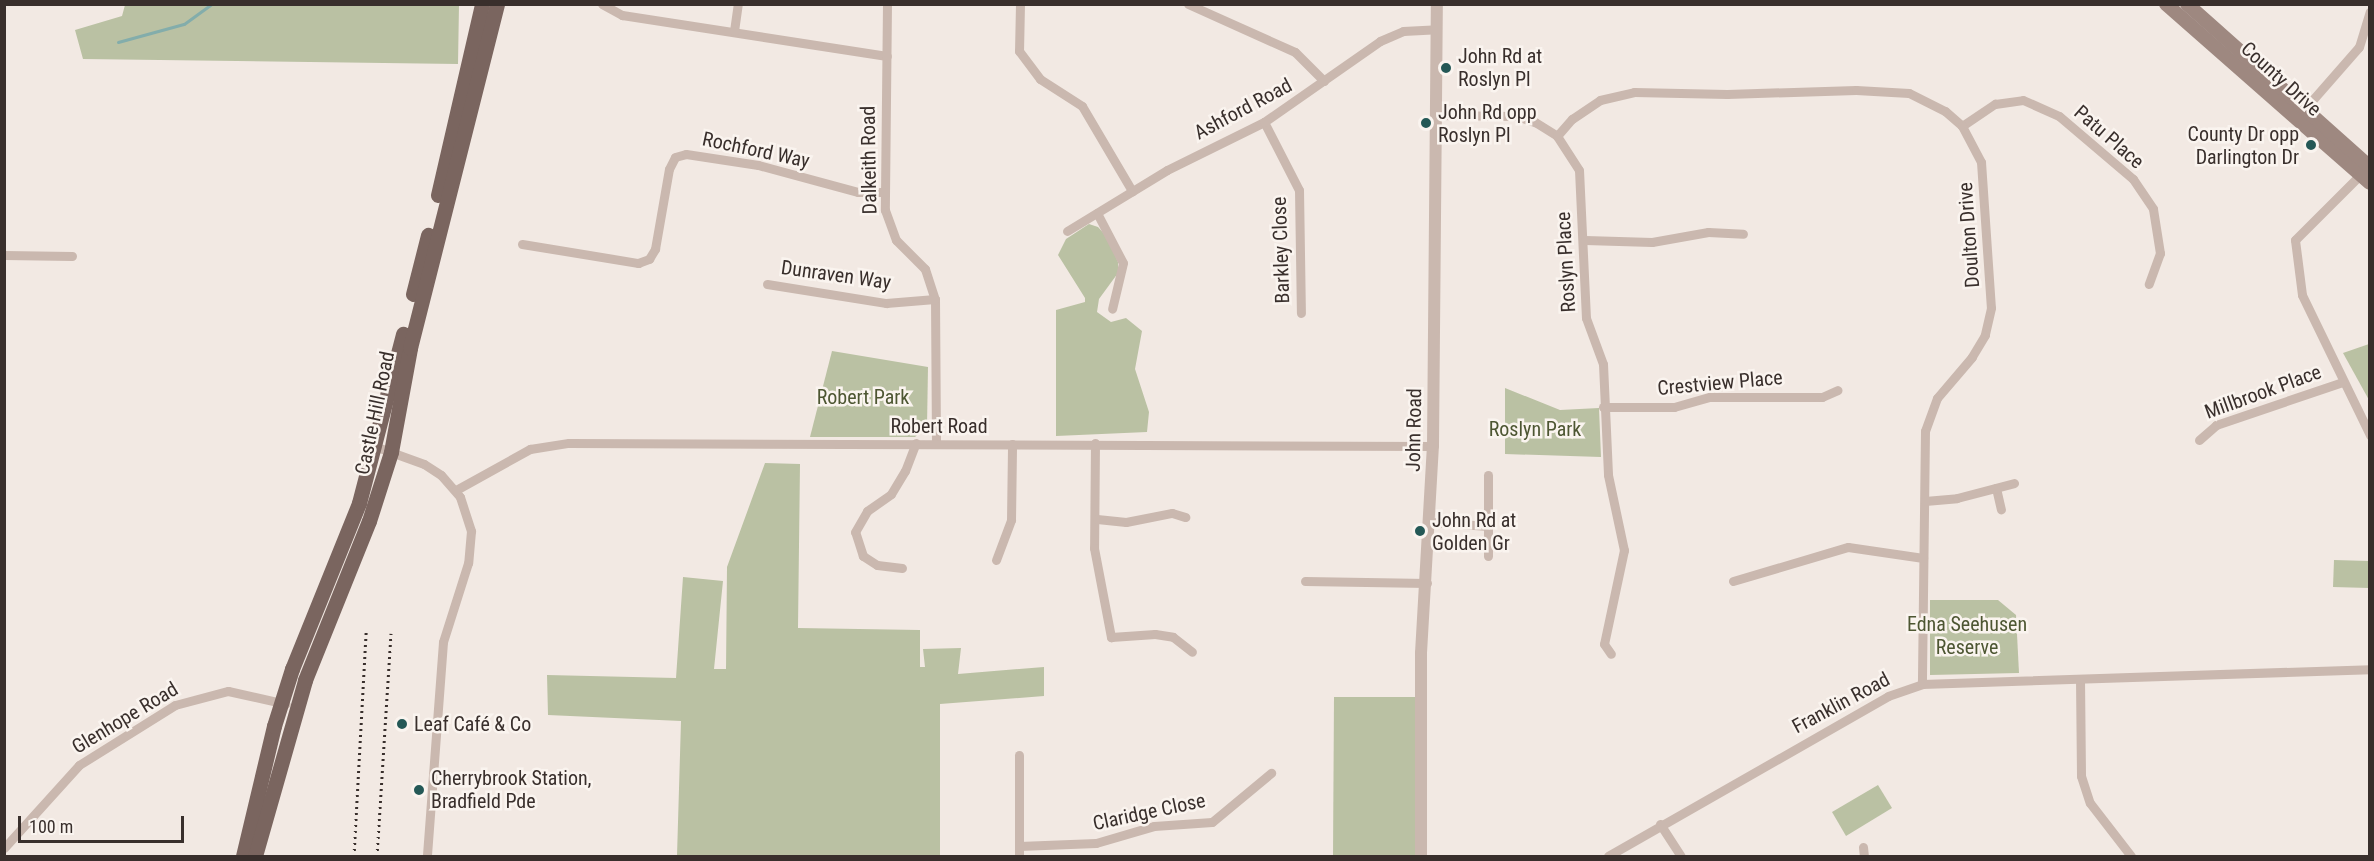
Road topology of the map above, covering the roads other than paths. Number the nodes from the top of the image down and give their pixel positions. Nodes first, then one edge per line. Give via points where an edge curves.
1 (482, 4) edge
2 (497, 4) edge
3 (602, 4) edge
4 (738, 4) edge
5 (887, 4) edge
6 (1020, 4) edge
7 (1188, 4) edge
8 (1437, 4) edge
9 (2166, 4) edge
10 (2187, 4) edge
11 (2370, 12) edge
12 (1437, 29) junction
13 (734, 31) junction
14 (887, 56) junction
15 (1323, 81) junction
16 (2301, 113) junction
17 (1436, 115) junction
18 (1264, 122) junction
19 (1962, 126) junction
20 (1557, 136) junction
21 (2366, 175) edge
22 (1132, 191) junction
23 (884, 192) junction
24 (1097, 213) junction
25 (1067, 231) dead end
26 (1743, 234) dead end
27 (1585, 240) junction
28 (522, 243) dead end
29 (4, 255) edge
30 (72, 256) dead end
31 (767, 284) dead end
32 (2149, 284) dead end
33 (935, 299) junction
34 (1112, 309) dead end
35 (1301, 313) dead end
36 (2342, 382) junction
37 (1838, 390) dead end
38 (1603, 407) junction
39 (2366, 419) edge
40 (2370, 435) edge
41 (2199, 440) dead end
42 (916, 443) junction
43 (1095, 443) junction
44 (936, 444) junction
45 (1012, 444) junction
46 (1433, 446) junction
47 (377, 447) junction
48 (392, 452) junction
49 (1488, 475) dead end
50 (2014, 483) dead end
51 (1996, 488) junction
52 (456, 490) junction
53 (1925, 501) junction
54 (2001, 509) dead end
55 (1185, 517) dead end
56 (1097, 519) junction
57 (1431, 522) junction
58 (1488, 525) junction
59 (1488, 556) dead end
60 (1923, 558) junction
61 (996, 560) dead end
62 (902, 568) dead end
63 (1305, 581) dead end
64 (1733, 581) dead end
65 (1426, 583) junction
66 (1192, 652) dead end
67 (1611, 654) dead end
68 (2370, 669) edge
69 (2080, 679) junction
70 (1922, 684) junction
71 (289, 705) junction
72 (1019, 755) dead end
73 (1271, 773) dead end
74 (1660, 824) junction
75 (1019, 846) junction
76 (4, 848) edge
77 (243, 856) edge
78 (255, 856) edge
79 (427, 856) edge
80 (1019, 856) edge
81 (1421, 856) edge
82 (1608, 856) edge
83 (1681, 856) edge
84 (2131, 856) edge

1 - 47 main road, Castle Hill Road
2 - 48 main road, Castle Hill Road via 410,348
3 - 13 street via 621,15
4 - 13 street
5 - 14 street, Dalkeith Road
6 - 22 street via 1019,51 1040,79 1082,106
7 - 15 street via 1295,52
8 - 12 street, John Road
9 - 16 main road, County Drive
10 - 16 main road, County Drive
11 - 16 street via 2359,47
12 - 15 street, Ashford Road via 1390,36
12 - 17 street, John Road
13 - 14 street
14 - 23 street, Dalkeith Road
15 - 18 street, Ashford Road
16 - 21 main road, County Drive
17 - 20 street via 1516,116
17 - 46 street, John Road
18 - 22 street, Ashford Road
18 - 35 street, Barkley Close via 1299,190
19 - 20 street, Doulton Drive via 1945,111 1910,93 1634,92 1600,100 1572,118
19 - 32 street, Patu Place via 1995,104 2023,100 2059,116 2133,179 2153,209 2160,253
19 - 53 street, Doulton Drive via 1981,162 1991,308 1985,334 1972,357 1937,398 1925,432
20 - 27 street, Roslyn Place via 1579,170
21 - 36 street via 2295,240 2302,296
22 - 24 street, Ashford Road
23 - 28 street, Rochford Way via 858,192 758,165 687,154 675,157 669,169 655,249 649,259 638,263
23 - 33 street, Dalkeith Road via 889,225 896,240 925,269
24 - 25 street, Ashford Road
24 - 34 street via 1123,262
26 - 27 street via 1708,232 1652,242
27 - 38 street, Roslyn Place via 1582,278 1586,318 1603,364
29 - 30 street
31 - 33 street, Dunraven Way via 886,303
33 - 44 street, Dalkeith Road
36 - 39 street
36 - 41 street, Millbrook Place via 2216,425
37 - 38 street, Crestview Place via 1822,397 1710,398 1674,407
38 - 67 street, Roslyn Place via 1608,475 1624,550 1604,644
39 - 40 street
42 - 44 street, Robert Road
42 - 52 street, Robert Road via 547,445 513,456
42 - 62 street via 891,494 867,511 855,532 863,556 877,565
43 - 45 street, Robert Road
43 - 46 street, Robert Road
43 - 56 street
44 - 45 street, Robert Road
45 - 61 street via 1011,520
46 - 57 street, John Road
47 - 48 street
47 - 71 main road, Castle Hill Road
48 - 52 street via 433,469
48 - 71 main road, Castle Hill Road via 369,521
49 - 58 street
50 - 51 street
51 - 53 street
51 - 54 street
52 - 79 street via 467,512 471,543 442,651
53 - 60 street, Doulton Drive
55 - 56 street via 1172,513 1126,522
56 - 66 street via 1094,548 1103,615 1111,637 1173,637
57 - 58 street
57 - 65 street, John Road
58 - 59 street
60 - 64 street via 1848,547
60 - 70 street, Doulton Drive
63 - 65 street
65 - 81 street, John Road via 1421,653
68 - 69 street, Franklin Road
69 - 70 street, Franklin Road
69 - 84 street via 2080,776 2102,821
70 - 74 street, Franklin Road via 1888,696
71 - 76 street, Glenhope Road via 228,691 175,705 79,765
71 - 77 main road, Castle Hill Road
71 - 78 main road, Castle Hill Road
72 - 75 street
73 - 75 street, Claridge Close via 1212,822 1155,826 1096,843
74 - 82 street, Franklin Road
74 - 83 street
75 - 80 street

